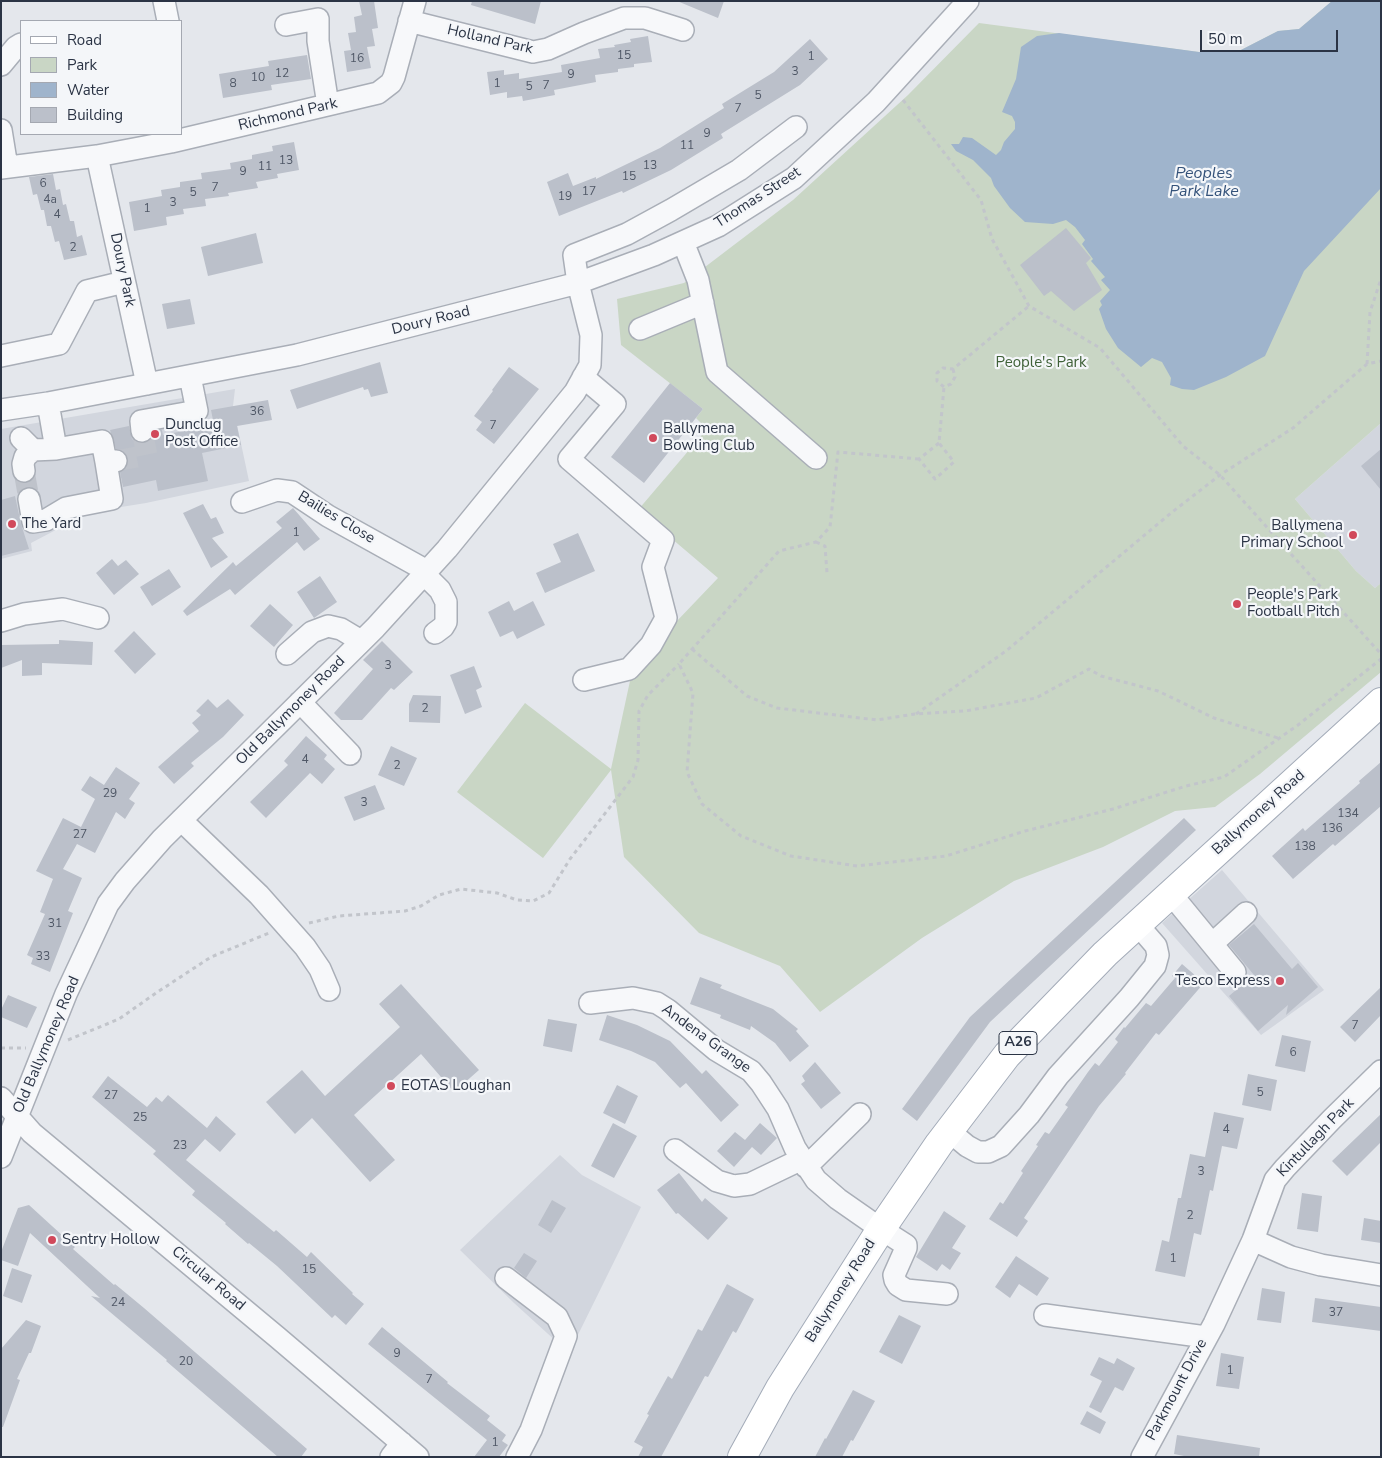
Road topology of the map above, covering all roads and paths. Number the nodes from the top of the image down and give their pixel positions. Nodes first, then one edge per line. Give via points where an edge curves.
1 (164, 1) edge
2 (415, 1) edge
3 (961, 4) edge
4 (168, 20) edge
5 (409, 22) junction
6 (286, 25) dead end
7 (683, 30) dead end
8 (20, 45) edge
9 (1, 65) edge
10 (891, 86) junction
11 (328, 106) junction
12 (796, 127) dead end
13 (1, 130) edge
14 (97, 156) junction
15 (4, 168) edge
16 (683, 242) junction
17 (1381, 279) edge
18 (124, 282) junction
19 (578, 283) junction
20 (703, 303) junction
21 (1029, 306) junction
22 (640, 329) dead end
23 (1, 356) edge
24 (1381, 361) edge
25 (1367, 364) junction
26 (954, 369) junction
27 (190, 376) junction
28 (583, 377) junction
29 (147, 384) junction
30 (944, 387) junction
31 (48, 403) junction
32 (1, 410) edge
33 (142, 431) dead end
34 (938, 443) junction
35 (56, 449) junction
36 (816, 458) dead end
37 (919, 459) junction
38 (24, 471) tunnel mouth
39 (1220, 475) junction
40 (29, 499) tunnel mouth
41 (242, 502) dead end
42 (816, 542) junction
43 (425, 572) junction
44 (827, 573) dead end
45 (98, 618) dead end
46 (1, 621) edge
47 (435, 633) dead end
48 (361, 641) junction
49 (692, 649) junction
50 (287, 654) dead end
51 (1381, 654) edge
52 (1381, 658) edge
53 (679, 664) junction
54 (584, 680) dead end
55 (300, 702) junction
56 (1381, 702) edge
57 (915, 714) junction
58 (1279, 738) junction
59 (350, 754) dead end
60 (181, 820) junction
61 (1171, 894) junction
62 (1246, 913) dead end
63 (1137, 924) junction
64 (287, 927) junction
65 (1212, 944) junction
66 (1234, 972) dead end
67 (329, 990) dead end
68 (590, 1003) dead end
69 (44, 1047) junction
70 (1, 1048) edge
71 (1381, 1071) edge
72 (1, 1098) edge
73 (860, 1114) dead end
74 (17, 1115) junction
75 (949, 1131) junction
76 (674, 1150) dead end
77 (1, 1158) edge
78 (804, 1163) junction
79 (881, 1229) junction
80 (1253, 1240) junction
81 (1381, 1276) edge
82 (506, 1278) dead end
83 (948, 1294) dead end
84 (1045, 1315) dead end
85 (1210, 1331) junction
86 (404, 1452) edge
87 (516, 1457) edge
88 (742, 1457) edge
89 (1142, 1457) edge

1 - 4 street
2 - 5 street, Richmond Park
3 - 10 street, Thomas Street
5 - 7 street, Holland Park via 533,52 624,18 645,18
5 - 11 street, Richmond Park via 391,83 378,93
6 - 11 street via 318,19 318,41
8 - 9 street
10 - 16 street, Thomas Street via 794,178 718,226
10 - 21 path via 981,200 992,239
11 - 14 street, Richmond Park
12 - 19 street via 739,170 671,210 627,234 574,255
13 - 15 street
14 - 15 street, Richmond Park
14 - 18 street, Doury Park
16 - 19 street, Thomas Street
16 - 20 street
17 - 25 path via 1370,312
18 - 23 street via 87,291 59,344
18 - 29 street, Doury Park
19 - 27 street, Doury Road via 298,355
19 - 28 street, Old Ballymoney Road via 591,335 590,365
20 - 22 street
20 - 36 street via 717,372
21 - 26 path
21 - 39 path via 1100,348 1183,446
24 - 25 path
25 - 39 path via 1293,428
26 - 30 path via 955,377
26 - 30 path via 943,368 937,373 936,381
27 - 29 street, Doury Road
27 - 33 street via 197,411 141,421
28 - 43 street, Old Ballymoney Road via 575,392
28 - 54 street via 616,404 569,459 663,540 654,567 666,618 651,645 630,669
29 - 31 street, Doury Road
30 - 34 path
31 - 32 street, Doury Road
31 - 35 street
34 - 37 path
34 - 37 path via 954,462 935,478
35 - 38 street via 27,444
35 - 40 street via 102,442 111,462 112,499 66,508 46,520 33,522
37 - 42 path via 838,452 830,527
39 - 51 path
39 - 57 path via 1006,651
41 - 43 street, Bailies Close via 277,490 292,492
42 - 44 path via 825,546
42 - 49 path via 779,550
43 - 47 street, Bailies Close via 446,602 446,622
43 - 48 street, Old Ballymoney Road
45 - 46 street via 63,609 24,614
48 - 50 street via 341,629 328,626 312,632
48 - 55 street, Old Ballymoney Road
49 - 53 path
49 - 57 path via 747,696 777,708 877,720
52 - 58 path
53 - 58 path via 693,693 687,772 702,804 741,836 791,856 857,866 946,856 1224,777
53 - 64 path via 648,695 640,711 638,760 633,777 548,893 533,901 461,889 439,895 406,911 339,916
55 - 59 street
55 - 60 street, Old Ballymoney Road
56 - 61 main road, Ballymoney Road / A26
57 - 58 path via 965,711 1036,698 1089,669 1100,676 1158,691 1214,718
60 - 64 street via 259,895
60 - 69 street, Old Ballymoney Road via 108,904
61 - 63 main road, Ballymoney Road / A26
61 - 65 street
62 - 65 street
63 - 75 main road, Ballymoney Road / A26 via 1007,1056
63 - 75 street via 1156,946 1155,966 1058,1076 1018,1128 1001,1146 988,1152 972,1149
64 - 67 street via 320,970
64 - 69 path via 211,957 119,1019
65 - 66 street
68 - 78 street, Andena Grange via 633,998 657,1003 716,1050 751,1071 778,1108
69 - 70 path
69 - 74 street, Old Ballymoney Road
71 - 80 street, Kintullagh Park via 1280,1174 1270,1190
72 - 74 street, Circular Road
73 - 78 street
74 - 77 street, Old Ballymoney Road
74 - 86 street, Circular Road via 32,1133 278,1337
75 - 79 main road, Ballymoney Road / A26
76 - 78 street via 718,1181 734,1186 750,1184
78 - 79 street, Andena Grange via 832,1194
79 - 83 street, Andena Grange via 906,1245 894,1275 900,1287
79 - 88 main road, Ballymoney Road / A26 via 780,1388
80 - 81 street via 1291,1257
80 - 85 street, Kintullagh Park
82 - 87 street via 557,1317 566,1336 532,1430
84 - 85 street
85 - 89 street, Parkmount Drive

